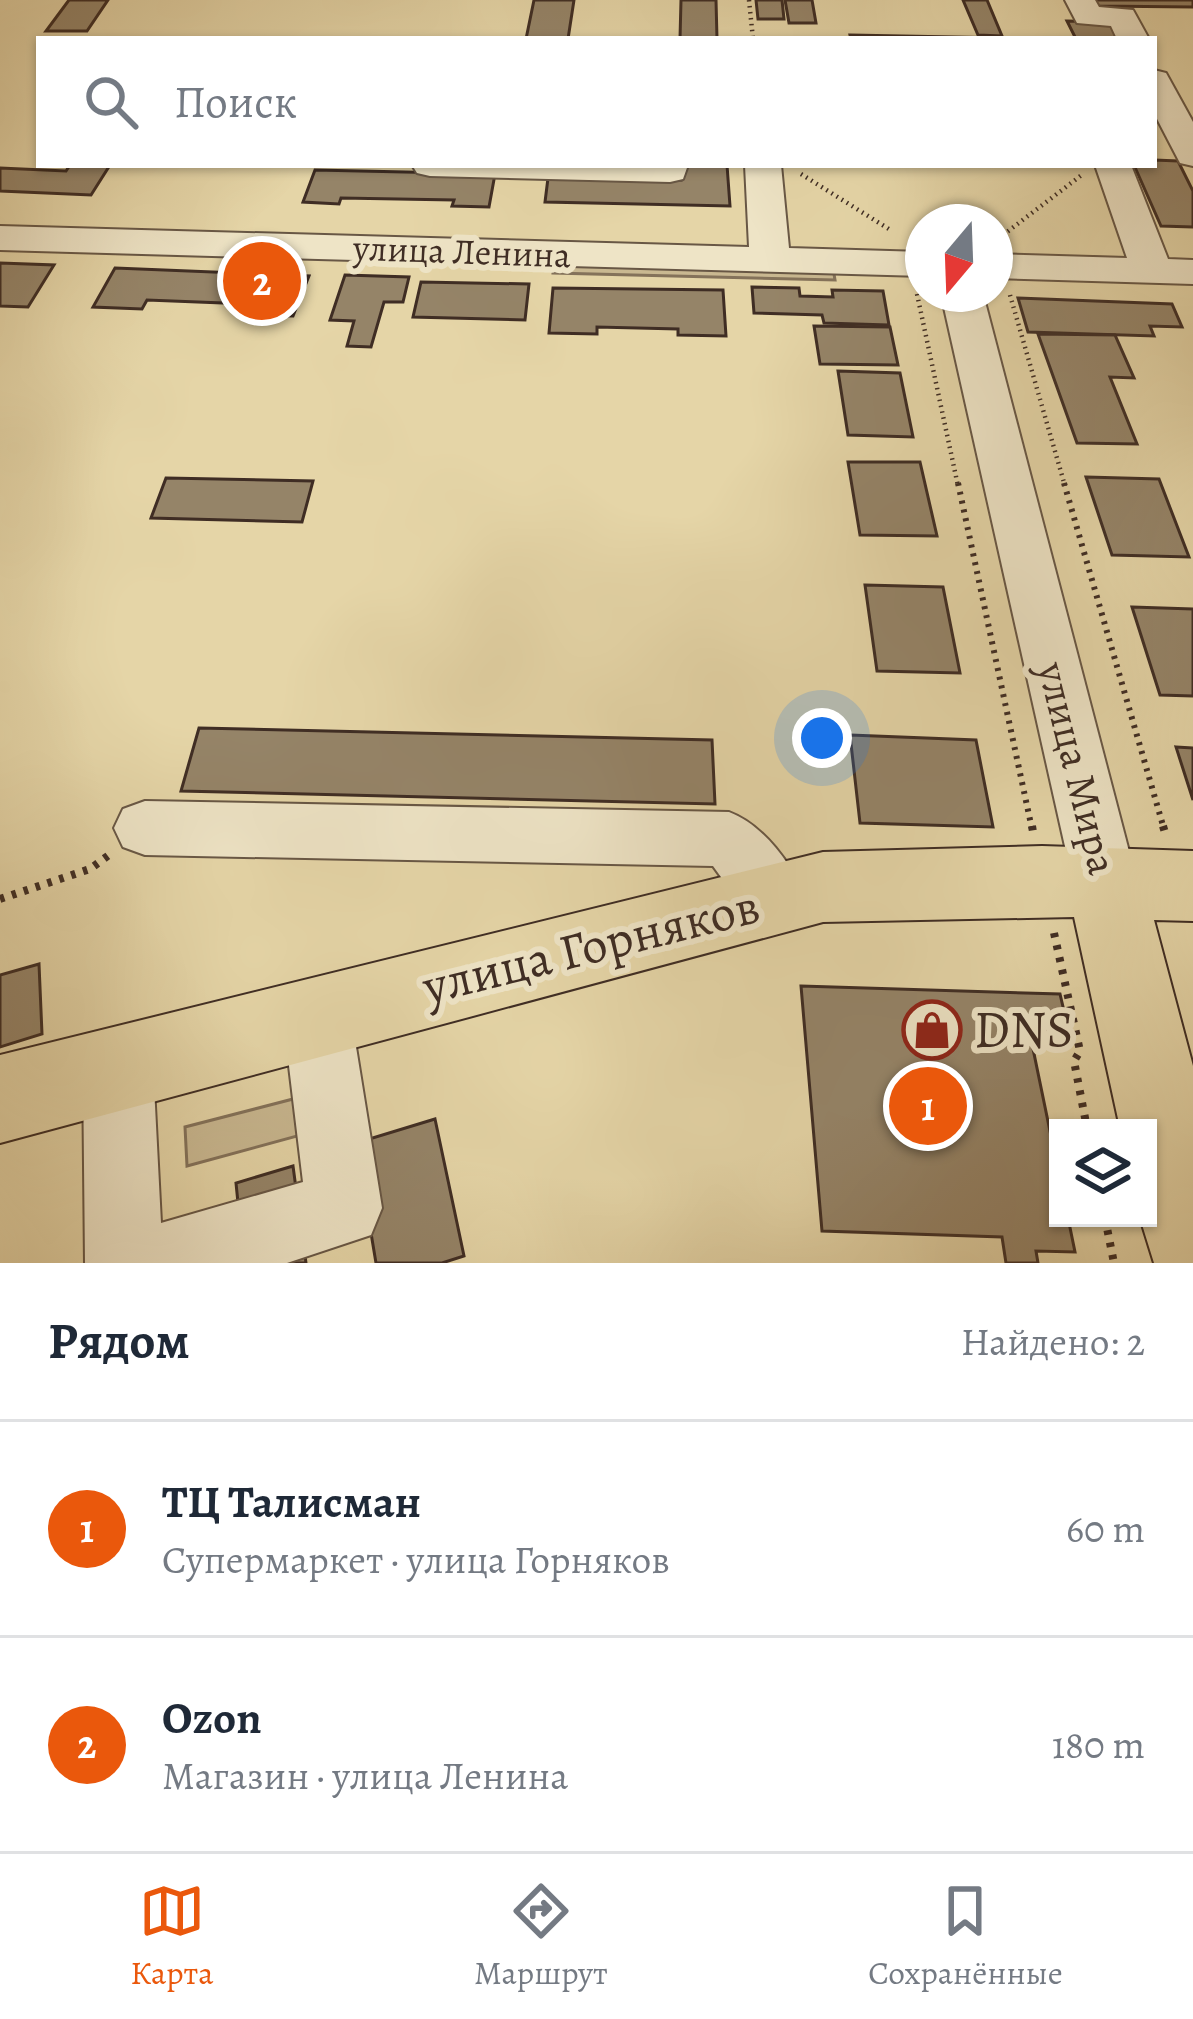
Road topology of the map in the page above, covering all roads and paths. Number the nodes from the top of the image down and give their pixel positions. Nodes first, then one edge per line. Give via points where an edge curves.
1 (749, 0) edge
2 (1080, 0) edge
3 (753, 36) edge
4 (1132, 36) edge
5 (1157, 86) edge
6 (1193, 155) edge
7 (550, 168) edge
8 (670, 168) edge
9 (763, 168) edge
10 (792, 168) edge
11 (1092, 168) edge
12 (1114, 168) edge
13 (1013, 227) edge
14 (0, 238) edge
15 (905, 240) edge
16 (770, 259) junction
17 (905, 264) edge
18 (1152, 271) junction
19 (1193, 272) edge
20 (1013, 282) edge
21 (933, 312) edge
22 (995, 312) edge
23 (995, 312) edge
24 (145, 828) joint
25 (1130, 884) edge
26 (0, 899) edge
27 (775, 899) junction
28 (317, 1016) junction
29 (118, 1067) junction
30 (0, 1099) edge
31 (1085, 1119) edge
32 (1107, 1227) edge
33 (1193, 1243) edge
34 (124, 1263) edge
35 (157, 1263) edge
36 (1114, 1263) edge

1 - 3 path
2 - 4 street via 1088,16 1122,17
5 - 6 street
7 - 8 street
9 - 16 street
10 - 15 path
11 - 13 path
12 - 18 street
14 - 16 street, улица Ленина
16 - 17 street, улица Ленина
18 - 19 street
18 - 20 street
21 - 25 path
22 - 25 street, улица Мира
23 - 25 path
24 - 26 path via 90,869
24 - 27 street via 729,839
25 - 27 main road, улица Горняков via 824,887
25 - 31 path via 1074,1061
25 - 33 main road, улица Мира
27 - 28 main road, улица Горняков
28 - 29 main road, улица Горняков
28 - 35 street via 344,1208
29 - 30 main road, улица Горняков
29 - 34 street
32 - 36 path

